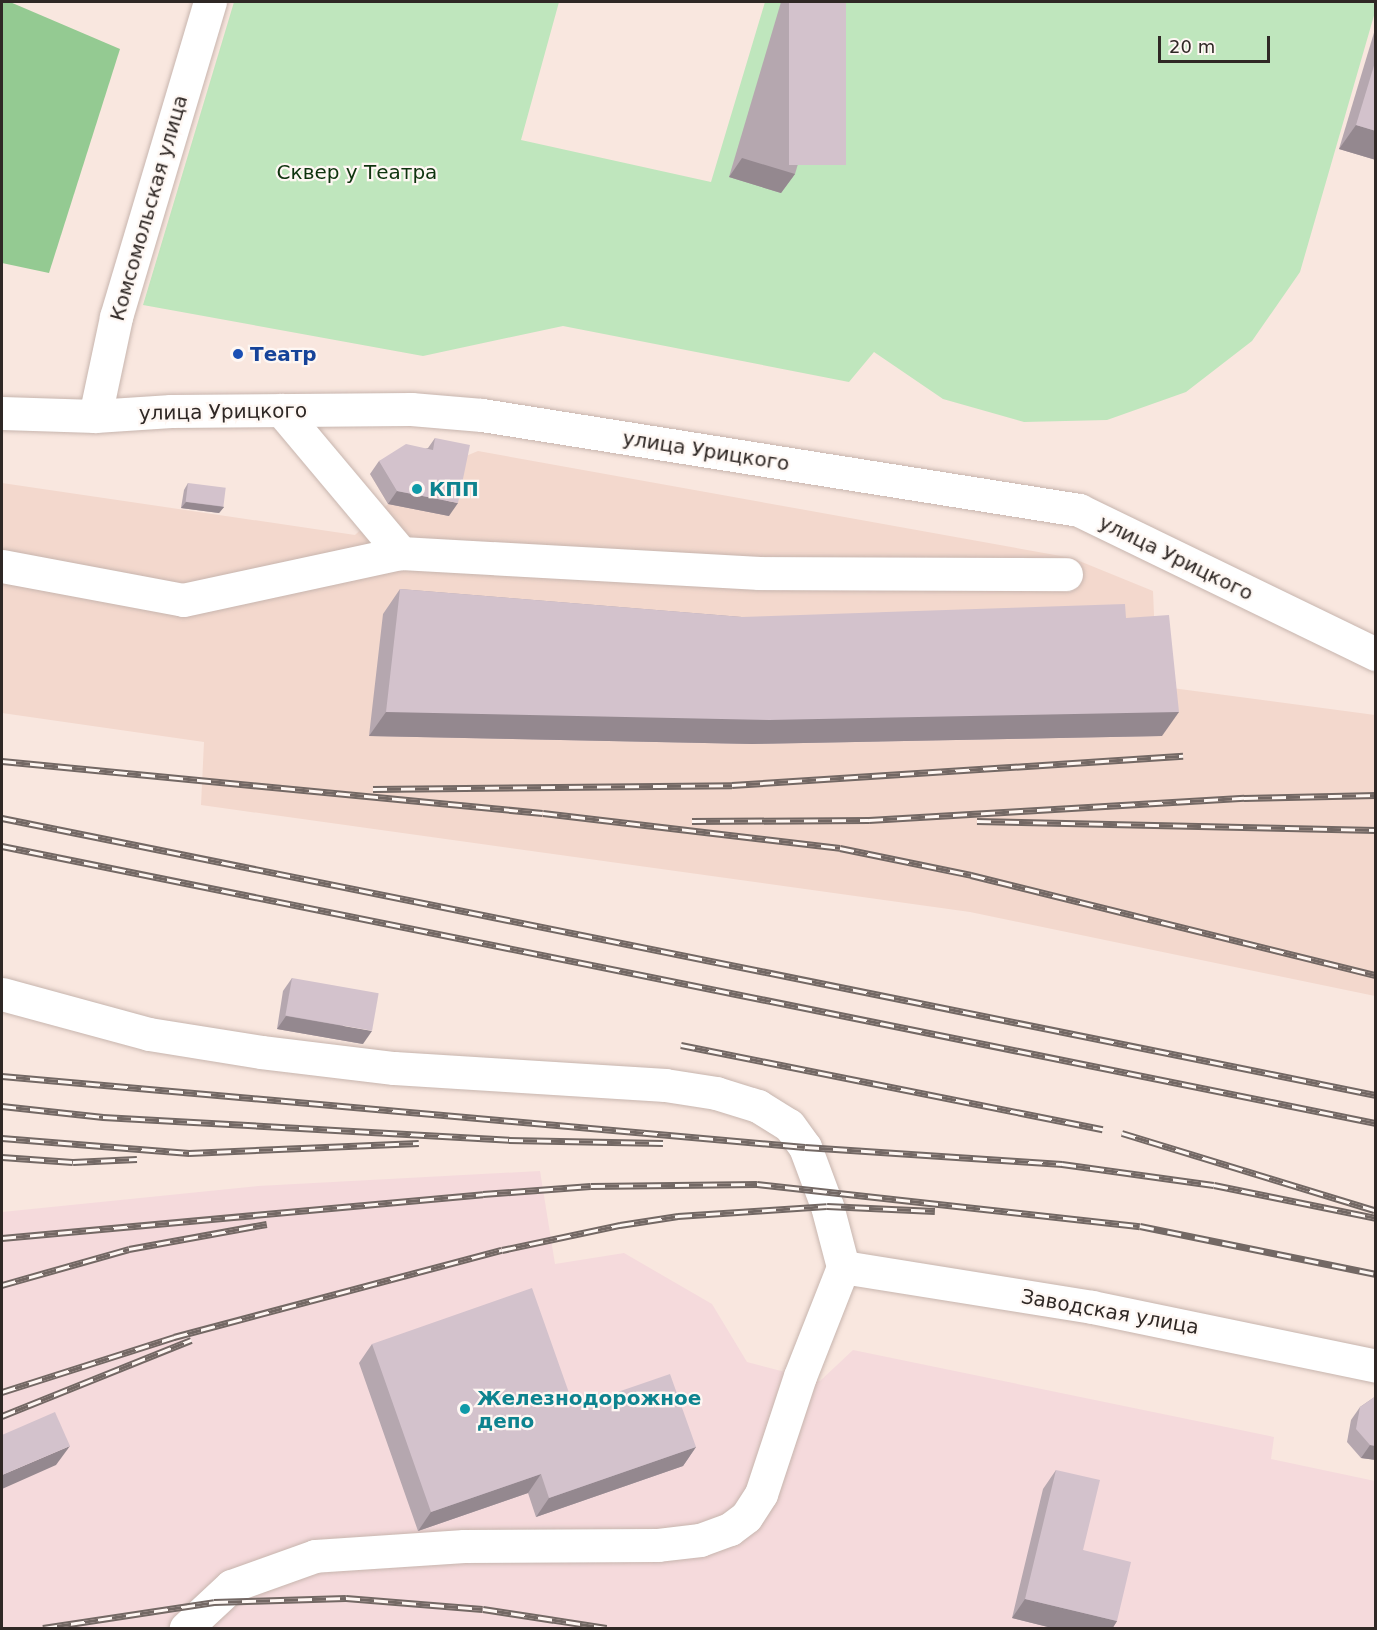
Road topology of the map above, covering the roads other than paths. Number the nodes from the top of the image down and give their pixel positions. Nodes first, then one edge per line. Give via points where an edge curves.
1 (210, 2) edge
2 (280, 410) junction
3 (2, 412) edge
4 (95, 416) junction
5 (400, 553) junction
6 (2, 566) edge
7 (1066, 574) dead end
8 (1376, 654) edge
9 (2, 994) edge
10 (843, 1267) junction
11 (1376, 1366) edge
12 (186, 1629) edge

1 - 4 street, Комсомольская улица via 116,317
2 - 4 street, улица Урицкого
2 - 5 street
2 - 8 street, улица Урицкого via 411,410 482,415 1079,510
3 - 4 street, улица Урицкого
5 - 6 street via 183,600
5 - 7 street via 759,573
9 - 10 street via 148,1034 261,1052 394,1068 665,1084 737,1099 775,1114 800,1137 827,1206
10 - 11 street, Заводская улица via 1092,1307
10 - 12 street via 800,1376 761,1494 747,1517 730,1529 700,1540 658,1545 464,1546 315,1556 231,1586

